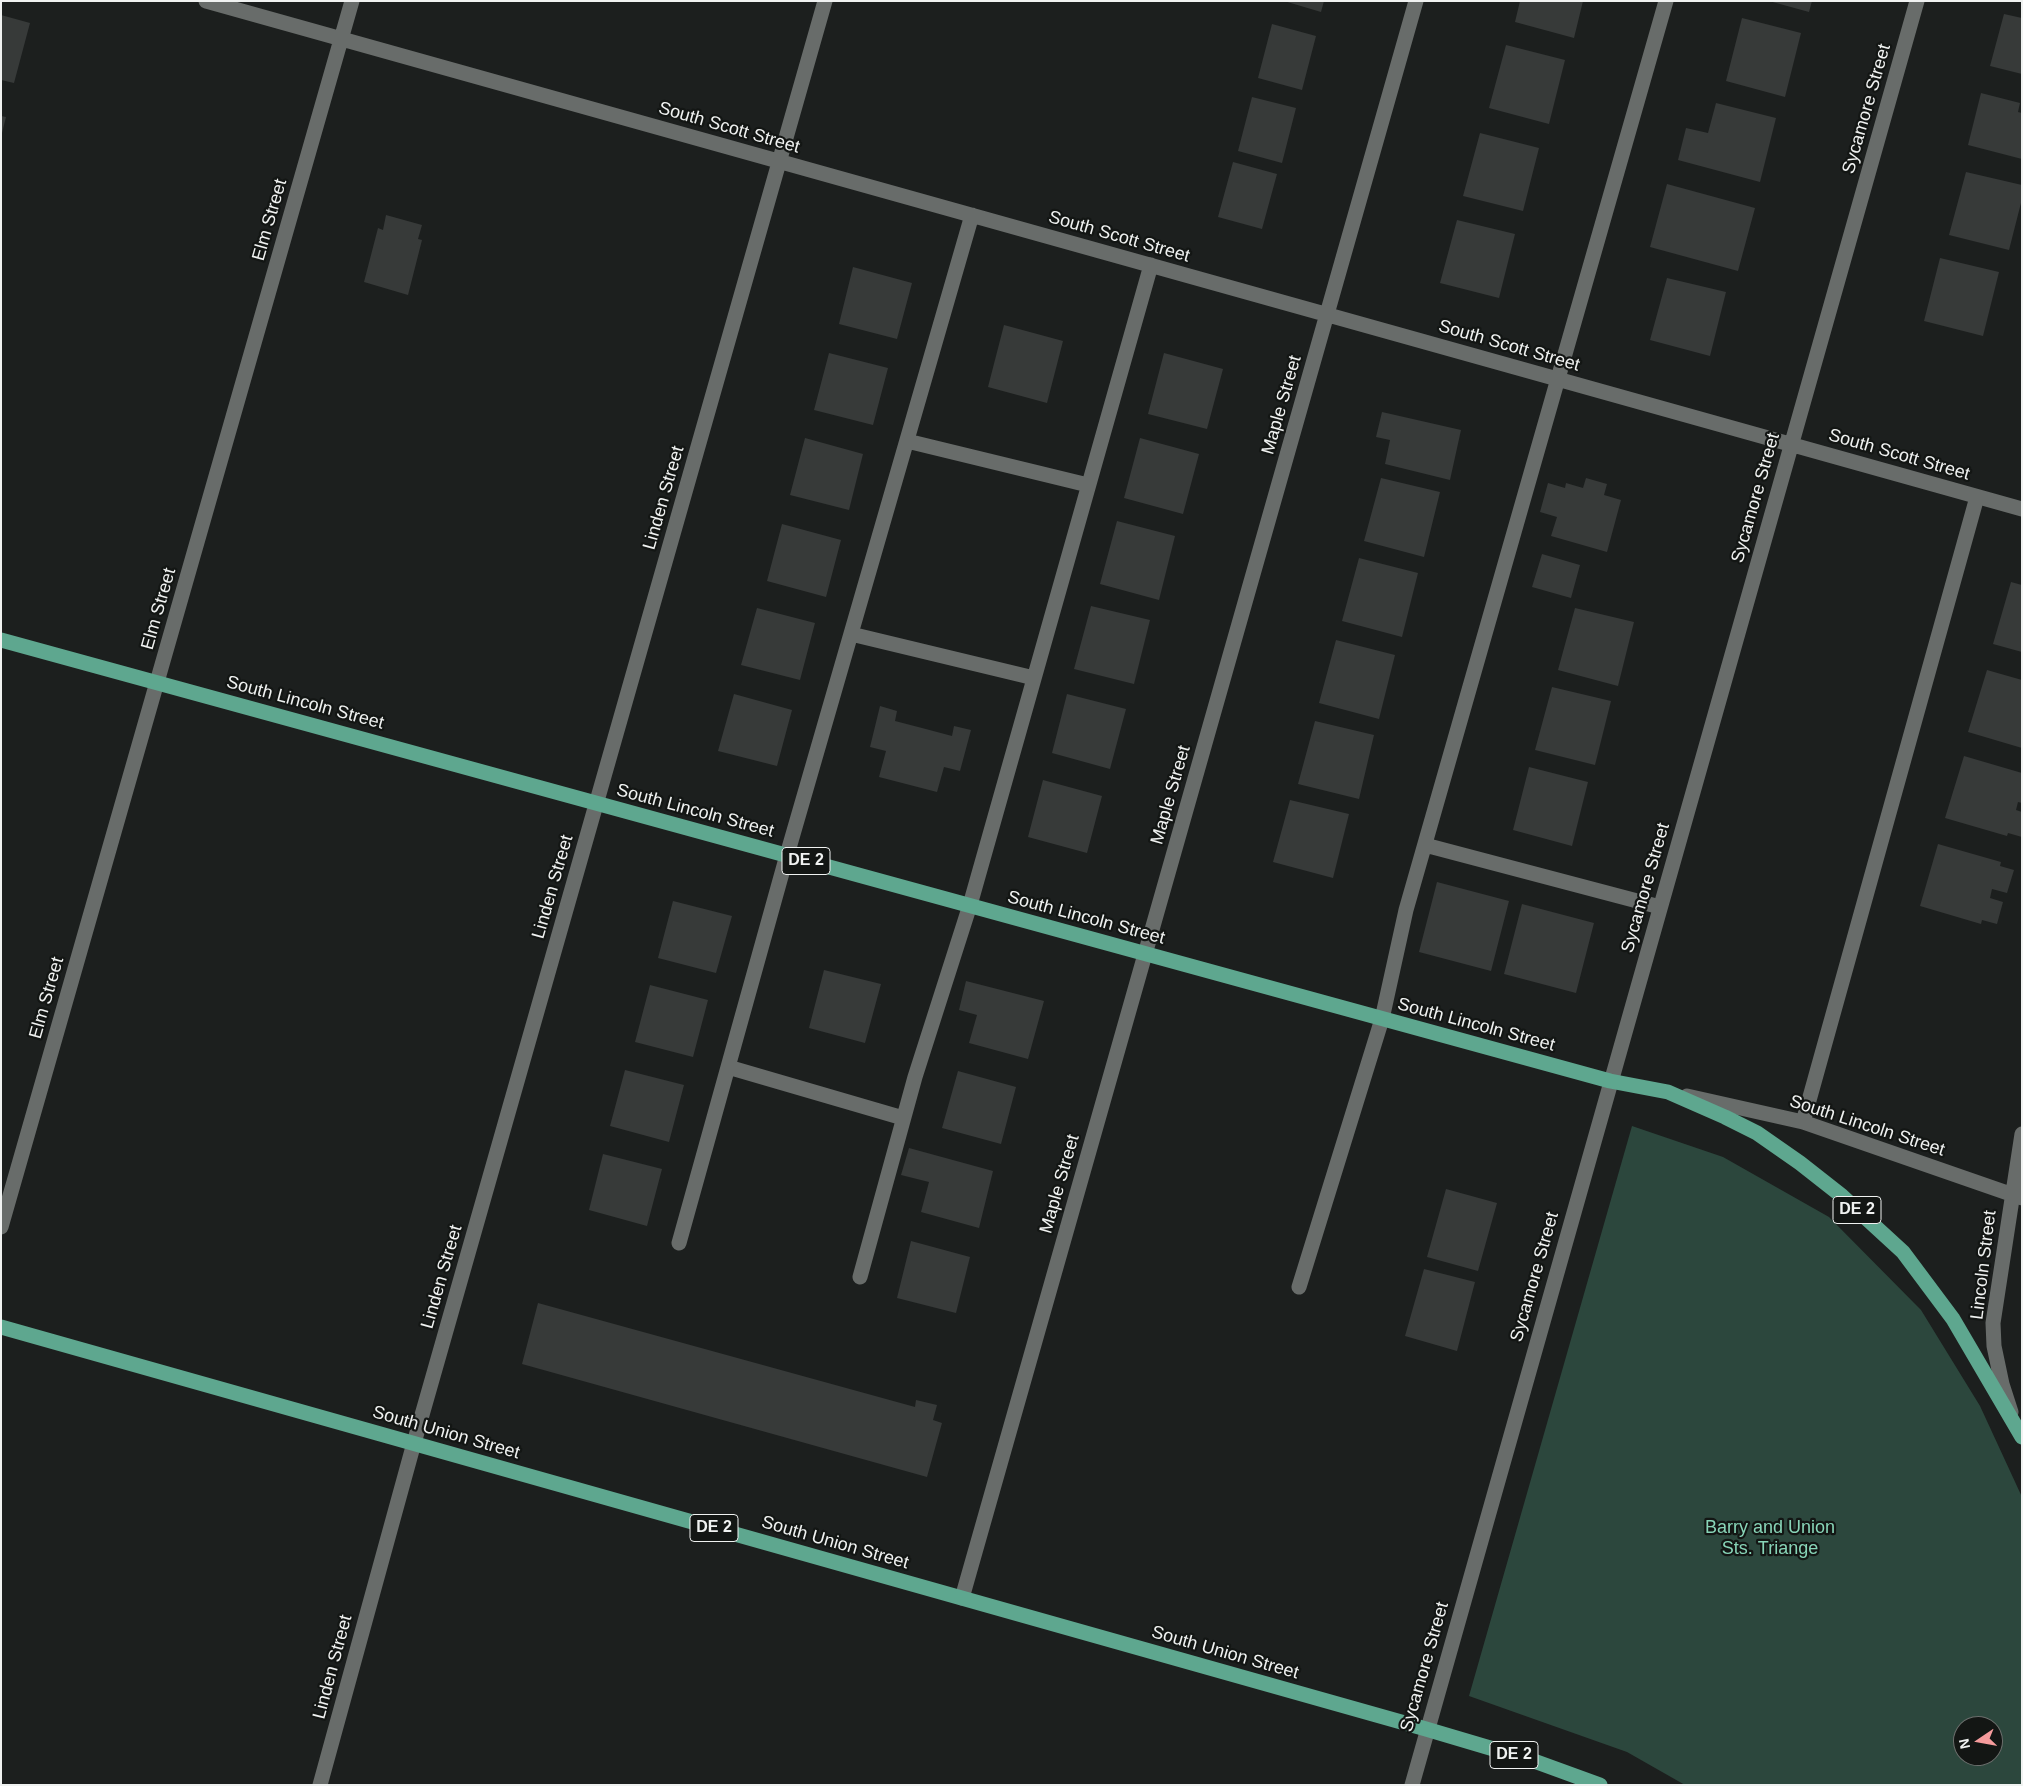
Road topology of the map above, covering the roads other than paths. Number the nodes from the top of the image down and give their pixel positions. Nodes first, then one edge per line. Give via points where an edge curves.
1 (206, 1) edge
2 (352, 1) edge
3 (825, 1) edge
4 (1416, 1) edge
5 (1666, 1) edge
6 (1917, 1) edge
7 (342, 39) junction
8 (779, 162) junction
9 (972, 215) junction
10 (1150, 265) junction
11 (1327, 315) junction
12 (1558, 379) junction
13 (907, 441) junction
14 (1791, 444) junction
15 (1088, 486) junction
16 (1977, 497) junction
17 (2022, 509) edge
18 (851, 634) junction
19 (1, 640) edge
20 (1034, 678) junction
21 (157, 682) junction
22 (596, 803) junction
23 (1424, 844) junction
24 (787, 855) junction
25 (970, 905) junction
26 (1660, 907) junction
27 (1145, 954) junction
28 (1382, 1019) junction
29 (728, 1067) junction
30 (1610, 1081) junction
31 (1668, 1092) junction
32 (903, 1118) junction
33 (1803, 1122) junction
34 (2022, 1134) edge
35 (2017, 1196) edge
36 (1, 1227) edge
37 (679, 1243) dead end
38 (860, 1277) dead end
39 (1299, 1287) dead end
40 (1, 1327) edge
41 (2019, 1432) edge
42 (414, 1443) junction
43 (962, 1598) junction
44 (1426, 1729) junction
45 (320, 1785) edge
46 (1412, 1785) edge
47 (1600, 1785) edge

1 - 7 street, South Scott Street
2 - 7 street, Elm Street
3 - 8 street, Linden Street
4 - 11 street, Maple Street
5 - 12 street
6 - 14 street, Sycamore Street
7 - 8 street, South Scott Street
7 - 21 street, Elm Street
8 - 9 street, South Scott Street
8 - 22 street, Linden Street
9 - 10 street, South Scott Street
9 - 13 street
10 - 11 street, South Scott Street
10 - 15 street
11 - 12 street, South Scott Street
11 - 27 street, Maple Street
12 - 14 street, South Scott Street
12 - 23 street
13 - 15 street
13 - 18 street
14 - 16 street, South Scott Street
14 - 26 street, Sycamore Street
15 - 20 street
16 - 17 street, South Scott Street
16 - 33 street
18 - 20 street
18 - 24 street
19 - 21 main road, South Lincoln Street / DE 2
20 - 25 street
21 - 22 main road, South Lincoln Street / DE 2
21 - 36 street, Elm Street
22 - 24 main road, South Lincoln Street / DE 2
22 - 42 street, Linden Street
23 - 26 street
23 - 28 street
24 - 25 main road, South Lincoln Street / DE 2
24 - 29 street
25 - 27 main road, South Lincoln Street / DE 2
25 - 32 street
26 - 30 street, Sycamore Street
27 - 28 main road, South Lincoln Street / DE 2
27 - 43 street, Maple Street
28 - 30 main road, South Lincoln Street / DE 2
28 - 39 street
29 - 32 street
29 - 37 street
30 - 31 main road, DE 2
30 - 44 street, Sycamore Street
31 - 33 street, South Lincoln Street
31 - 41 main road, DE 2 via 1758,1134 1842,1196 1903,1252 1953,1319
32 - 38 street
33 - 35 street, South Lincoln Street
34 - 35 street, Lincoln Street
35 - 41 street, Lincoln Street via 1994,1323 1994,1346 2002,1384
40 - 42 main road, South Union Street / DE 2
42 - 43 main road, South Union Street / DE 2
42 - 45 street, Linden Street
43 - 44 main road, South Union Street / DE 2
44 - 46 street, Sycamore Street
44 - 47 main road, South Union Street / DE 2 via 1534,1761

